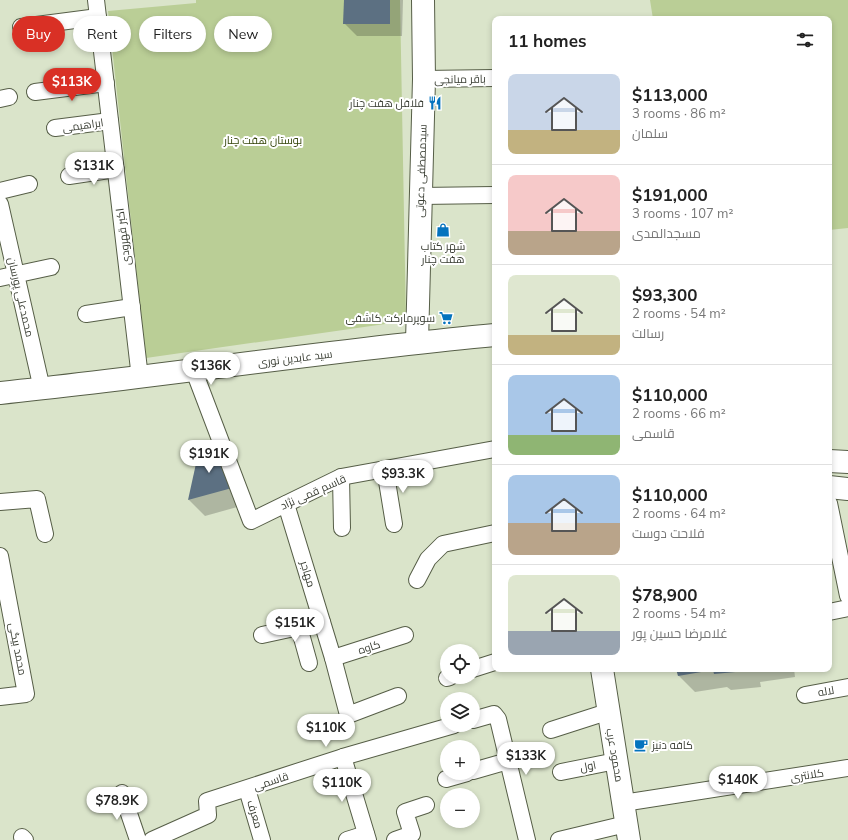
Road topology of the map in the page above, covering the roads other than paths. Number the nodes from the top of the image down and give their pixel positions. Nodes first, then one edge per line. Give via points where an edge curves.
1 (97, 0) edge
2 (423, 0) edge
3 (98, 16) edge
4 (102, 52) edge
5 (492, 78) edge
6 (424, 79) junction
7 (106, 83) junction
8 (35, 92) dead end
9 (110, 121) junction
10 (55, 128) dead end
11 (116, 169) junction
12 (69, 176) dead end
13 (29, 184) dead end
14 (0, 192) edge
15 (492, 195) edge
16 (420, 196) junction
17 (0, 204) edge
18 (51, 267) dead end
19 (16, 274) junction
20 (0, 278) edge
21 (132, 307) junction
22 (86, 314) dead end
23 (492, 335) edge
24 (417, 342) junction
25 (194, 371) junction
26 (140, 378) junction
27 (42, 389) junction
28 (0, 393) edge
29 (492, 449) edge
30 (832, 461) edge
31 (848, 462) edge
32 (385, 469) junction
33 (341, 477) junction
34 (832, 487) edge
35 (848, 489) edge
36 (0, 502) edge
37 (286, 504) junction
38 (832, 518) edge
39 (394, 524) dead end
40 (342, 528) dead end
41 (45, 534) dead end
42 (492, 534) edge
43 (0, 556) edge
44 (417, 580) dead end
45 (848, 596) edge
46 (848, 608) edge
47 (832, 611) edge
48 (322, 622) junction
49 (299, 627) junction
50 (262, 636) dead end
51 (405, 636) dead end
52 (333, 658) junction
53 (309, 663) dead end
54 (492, 663) edge
55 (480, 667) edge
56 (602, 672) edge
57 (848, 687) edge
58 (805, 695) dead end
59 (398, 696) dead end
60 (0, 697) edge
61 (607, 712) junction
62 (480, 718) edge
63 (440, 729) edge
64 (551, 730) dead end
65 (342, 757) junction
66 (508, 760) junction
67 (616, 761) junction
68 (848, 768) edge
69 (480, 769) edge
70 (561, 772) dead end
71 (247, 789) junction
72 (122, 793) dead end
73 (426, 805) dead end
74 (626, 822) edge
75 (367, 837) edge
76 (138, 840) edge
77 (152, 840) edge
78 (262, 840) edge
79 (347, 840) edge
80 (395, 840) edge
81 (527, 840) edge
82 (559, 840) edge

1 - 3 street, اکبر قهرودی
2 - 6 main road, سیدمصطفی دعوتی
4 - 7 street, اکبر قهرودی
5 - 6 street, باقر میانجی
6 - 16 main road, سیدمصطفی دعوتی
7 - 8 street
7 - 9 street, اکبر قهرودی
9 - 10 street, ابراهیمی
9 - 11 street, اکبر قهرودی
11 - 12 street
11 - 21 street, اکبر قهرودی
13 - 14 street
15 - 16 street
16 - 24 main road, سیدمصطفی دعوتی
17 - 19 street, محمدعلی پورسان
18 - 19 street
19 - 20 street
19 - 27 street, محمدعلی پورسان
21 - 22 street
21 - 26 street, اکبر قهرودی
23 - 24 main road, سید عابدین نوری
24 - 25 main road, سید عابدین نوری
25 - 26 main road, سید عابدین نوری
25 - 37 street, قاسم قمی نژاد via 251,521
26 - 27 main road, سید عابدین نوری
27 - 28 main road, سید عابدین نوری
29 - 32 street, قاسم قمی نژاد
30 - 31 main road
32 - 33 street, قاسم قمی نژاد
32 - 39 street
33 - 37 street, قاسم قمی نژاد
33 - 40 street
34 - 35 main road
36 - 41 street via 37,499
37 - 48 street, مهاجر
38 - 45 street
42 - 44 street via 442,544 428,559
43 - 60 street, محمد بیگی via 26,694
46 - 47 street
48 - 49 street
48 - 52 street, مهاجر
49 - 50 street
49 - 53 street
51 - 52 street, کاوه
52 - 59 street, مهاجر via 348,715
54 - 55 street
56 - 61 main road, محمود عرب
57 - 58 street, لاله
61 - 64 street
61 - 67 main road, محمود عرب
62 - 66 street via 494,714 496,716
63 - 65 street, قاسمی
65 - 71 street, قاسمی
65 - 75 street
66 - 69 street
66 - 81 street
67 - 70 street, اول
67 - 74 main road, محمود عرب
68 - 74 street, کلانتری
71 - 77 street, قاسمی via 207,802 208,815
71 - 78 street, معرف
72 - 76 street
73 - 80 street via 405,812 412,834
74 - 82 street, کلانتری
75 - 79 street

